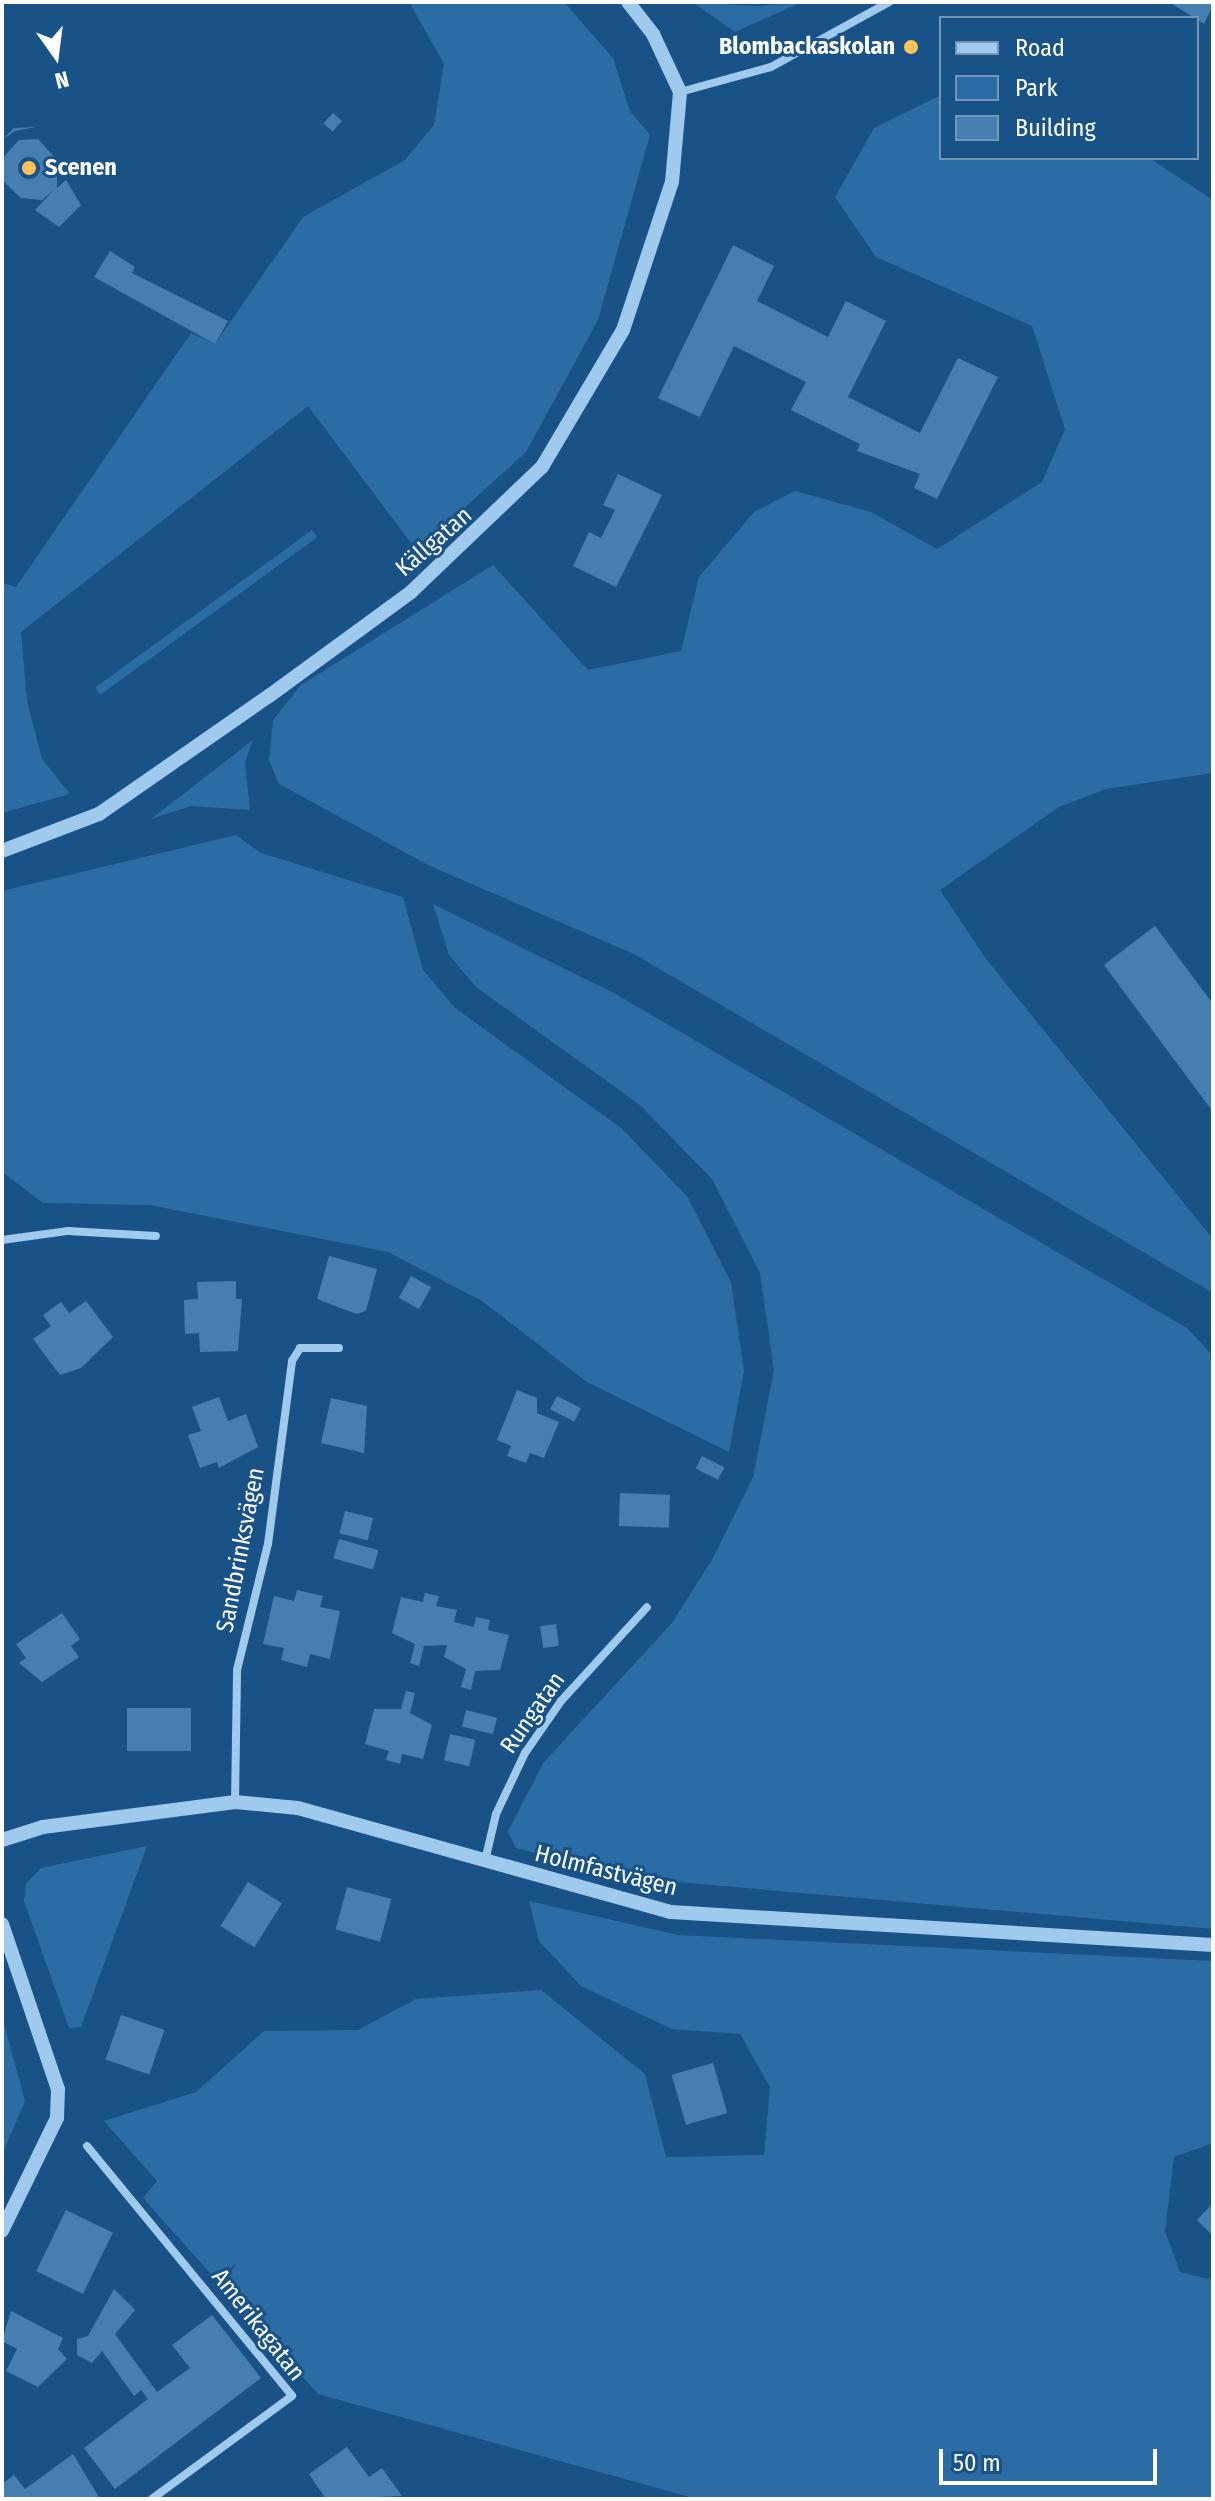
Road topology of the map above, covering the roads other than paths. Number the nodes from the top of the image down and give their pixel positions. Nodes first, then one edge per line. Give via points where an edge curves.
1 (628, 2) edge
2 (889, 2) edge
3 (680, 92) junction
4 (2, 851) edge
5 (156, 1236) dead end
6 (2, 1240) edge
7 (339, 1348) dead end
8 (647, 1607) dead end
9 (235, 1802) junction
10 (2, 1840) edge
11 (485, 1862) junction
12 (2, 1924) edge
13 (1213, 1945) edge
14 (87, 2146) dead end
15 (2, 2231) edge
16 (152, 2499) edge

1 - 3 street via 653,34
2 - 3 street via 771,67
3 - 4 street, Källgatan via 672,182 623,330 542,467 411,592 269,696 99,814
5 - 6 street via 68,1231
7 - 9 street, Sandbrinksvägen via 300,1348 292,1361 268,1544 237,1670
8 - 11 street, Rungatan via 561,1701 525,1753 496,1814
9 - 10 street, Holmfastvägen via 43,1827
9 - 11 street, Holmfastvägen via 298,1808
11 - 13 street, Holmfastvägen via 671,1912
12 - 15 street via 58,2089 57,2118
14 - 16 street, Amerikagatan via 292,2396

